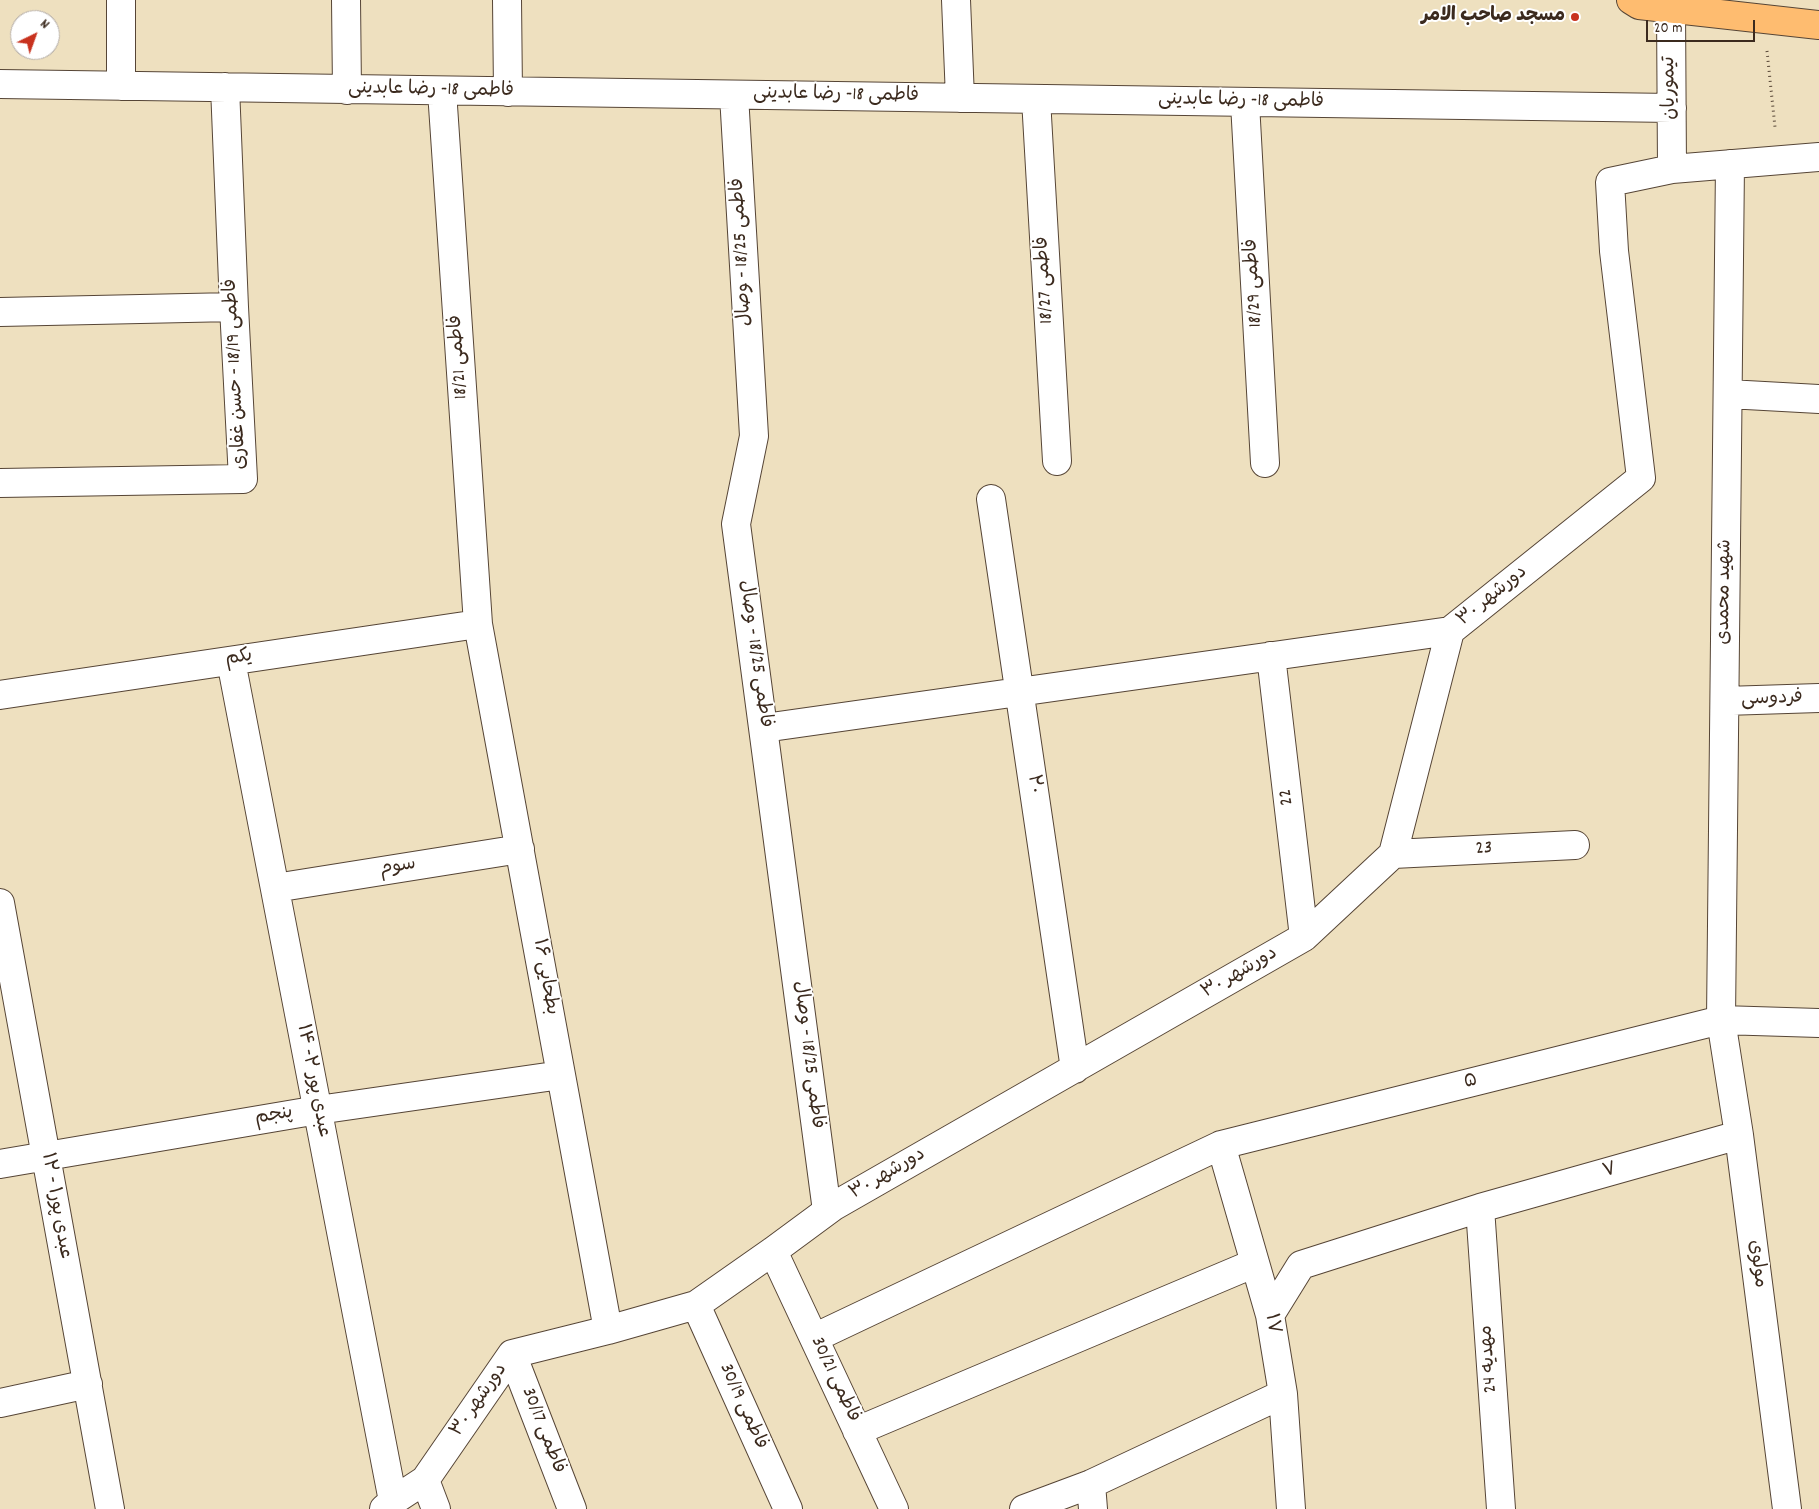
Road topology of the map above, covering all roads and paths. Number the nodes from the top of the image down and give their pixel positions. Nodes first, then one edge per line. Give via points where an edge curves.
1 (121, 0) edge
2 (346, 0) edge
3 (507, 0) edge
4 (956, 0) edge
5 (1631, 0) edge
6 (1671, 8) junction
7 (1764, 18) junction
8 (1819, 25) edge
9 (0, 84) edge
10 (121, 86) junction
11 (225, 87) junction
12 (347, 90) junction
13 (442, 91) junction
14 (508, 92) junction
15 (734, 95) junction
16 (960, 98) junction
17 (1036, 99) junction
18 (1245, 102) junction
19 (1672, 108) junction
20 (1819, 157) edge
21 (1778, 160) junction
22 (1730, 164) junction
23 (1672, 169) junction
24 (234, 307) junction
25 (0, 312) edge
26 (1728, 394) junction
27 (1819, 399) edge
28 (1057, 461) dead end
29 (1265, 463) dead end
30 (0, 483) edge
31 (991, 499) dead end
32 (478, 624) junction
33 (1450, 631) junction
34 (1271, 656) junction
35 (231, 661) junction
36 (1019, 692) junction
37 (0, 695) edge
38 (1819, 698) edge
39 (1724, 701) junction
40 (764, 728) junction
41 (1575, 845) dead end
42 (520, 849) junction
43 (1393, 854) junction
44 (275, 888) junction
45 (0, 903) edge
46 (1304, 937) junction
47 (1721, 1020) junction
48 (1819, 1023) edge
49 (1075, 1068) junction
50 (562, 1075) junction
51 (318, 1110) junction
52 (1739, 1135) junction
53 (1221, 1144) junction
54 (46, 1157) junction
55 (0, 1164) edge
56 (1480, 1208) junction
57 (827, 1211) junction
58 (773, 1251) junction
59 (1255, 1262) junction
60 (696, 1304) junction
61 (1270, 1315) junction
62 (608, 1330) junction
63 (814, 1338) junction
64 (512, 1354) junction
65 (88, 1384) junction
66 (1283, 1394) junction
67 (0, 1403) edge
68 (857, 1431) junction
69 (425, 1480) junction
70 (1092, 1496) edge
71 (388, 1505) edge
72 (110, 1509) edge
73 (436, 1509) edge
74 (572, 1509) edge
75 (788, 1509) edge
76 (894, 1509) edge
77 (1024, 1509) edge
78 (1291, 1509) edge
79 (1500, 1509) edge
80 (1787, 1509) edge

1 - 10 street
2 - 12 street
3 - 14 street
4 - 16 street
5 - 6 main road
6 - 7 main road
6 - 19 street, تیموریان
7 - 8 main road
7 - 21 path
9 - 10 street, فاطمی 18- رضا عابدینی
10 - 11 street, فاطمی 18- رضا عابدینی
11 - 12 street, فاطمی 18- رضا عابدینی
11 - 24 street, فاطمی 18/19 - حسن غفاری
12 - 13 street, فاطمی 18- رضا عابدینی
13 - 14 street, فاطمی 18- رضا عابدینی
13 - 32 street, فاطمی 18/21
14 - 15 street, فاطمی 18- رضا عابدینی
15 - 16 street, فاطمی 18- رضا عابدینی
15 - 40 street, فاطمی 18/25 - وصال via 754,436 736,524
16 - 17 street, فاطمی 18- رضا عابدینی
17 - 18 street, فاطمی 18- رضا عابدینی
17 - 28 street, فاطمی 18/27
18 - 19 street, فاطمی 18- رضا عابدینی
18 - 29 street, فاطمی 18/29
19 - 23 street, تیموریان
20 - 21 street
21 - 22 street
22 - 23 street
22 - 26 street, شهید محمدی
23 - 33 street, دورشهر ۳۰ via 1610,182 1614,251 1641,478
24 - 25 street
24 - 30 street, فاطمی 18/19 - حسن غفاری via 243,479
26 - 27 street
26 - 39 street, شهید محمدی
31 - 36 street, ۲۰
32 - 35 street, یکم
32 - 42 street, بطحایی ۱۶
33 - 34 street
33 - 43 street, دورشهر ۳۰
34 - 36 street
34 - 46 street, 22
35 - 37 street, یکم
35 - 44 street, عبدی پور ۲- ۱۴
36 - 40 street
36 - 49 street, ۲۰
38 - 39 street, فردوسی
39 - 47 street, شهید محمدی
40 - 57 street, فاطمی 18/25 - وصال
41 - 43 street, 23
42 - 44 street, سوم
42 - 50 street, بطحایی ۱۶
43 - 46 street, دورشهر ۳۰
44 - 51 street, عبدی پور ۲- ۱۴
45 - 54 street, عبدی پور۱ - ۱۲
46 - 49 street, دورشهر ۳۰
47 - 48 street, ۵
47 - 52 street, مولوی
47 - 53 street, ۵
49 - 57 street, دورشهر ۳۰
50 - 51 street, پنجم
50 - 62 street, بطحایی ۱۶
51 - 54 street, پنجم
51 - 71 street, عبدی پور ۲- ۱۴
52 - 56 street, ۷
52 - 80 street, مولوی
53 - 59 street, ۱۷
53 - 63 street, ۵
54 - 55 street, پنجم
54 - 65 street, عبدی پور۱ - ۱۲
56 - 61 street, ۷ via 1301,1265
56 - 79 street, مهدیه 24
57 - 58 street, دورشهر ۳۰
58 - 60 street, دورشهر ۳۰
58 - 63 street, فاطمی 30/21
59 - 61 street, ۱۷
59 - 68 street
60 - 62 street, دورشهر ۳۰
60 - 75 street, فاطمی 30/19
61 - 66 street, ۱۷
62 - 64 street, دورشهر ۳۰
63 - 68 street, فاطمی 30/21
64 - 69 street, دورشهر ۳۰
64 - 74 street, فاطمی 30/17
65 - 67 street
65 - 72 street, عبدی پور۱ - ۱۲
66 - 70 street
66 - 78 street, ۱۷
68 - 76 street, فاطمی 30/21
69 - 71 street, دورشهر ۳۰
69 - 73 street
70 - 77 street

